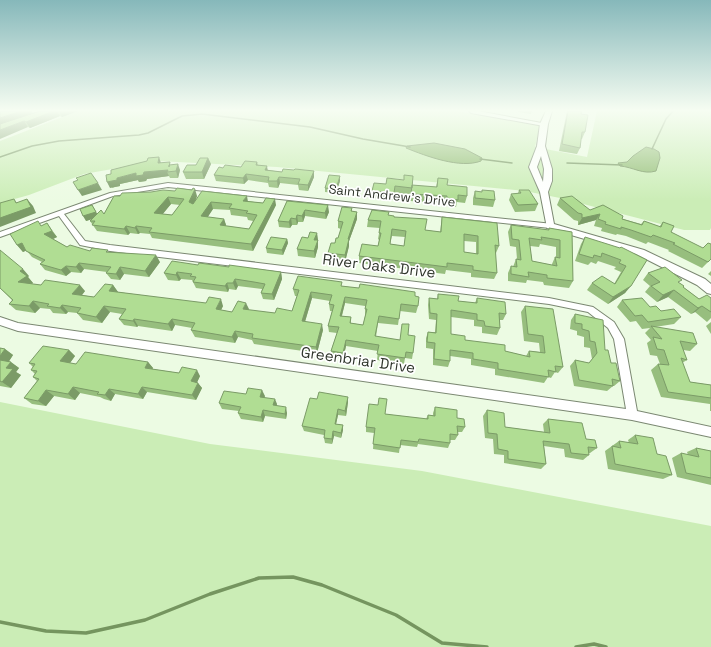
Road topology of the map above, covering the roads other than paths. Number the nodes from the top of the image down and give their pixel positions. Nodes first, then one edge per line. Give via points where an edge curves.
1 (542, 141) edge
2 (541, 146) junction
3 (544, 192) junction
4 (60, 213) junction
5 (550, 226) junction
6 (0, 235) edge
7 (711, 290) edge
8 (0, 321) edge
9 (632, 415) junction
10 (711, 432) edge

1 - 2 street
2 - 3 street via 548,171
2 - 3 street via 533,167
3 - 5 street
4 - 5 street, Saint Andrew's Drive via 112,194 168,185
4 - 6 street
4 - 9 street, River Oaks Drive via 83,243 549,301 590,309 611,324 619,339
5 - 7 street, Saint Andrew's Drive via 640,252 701,282
8 - 9 street, Greenbriar Drive via 18,327
9 - 10 street, Greenbriar Drive

